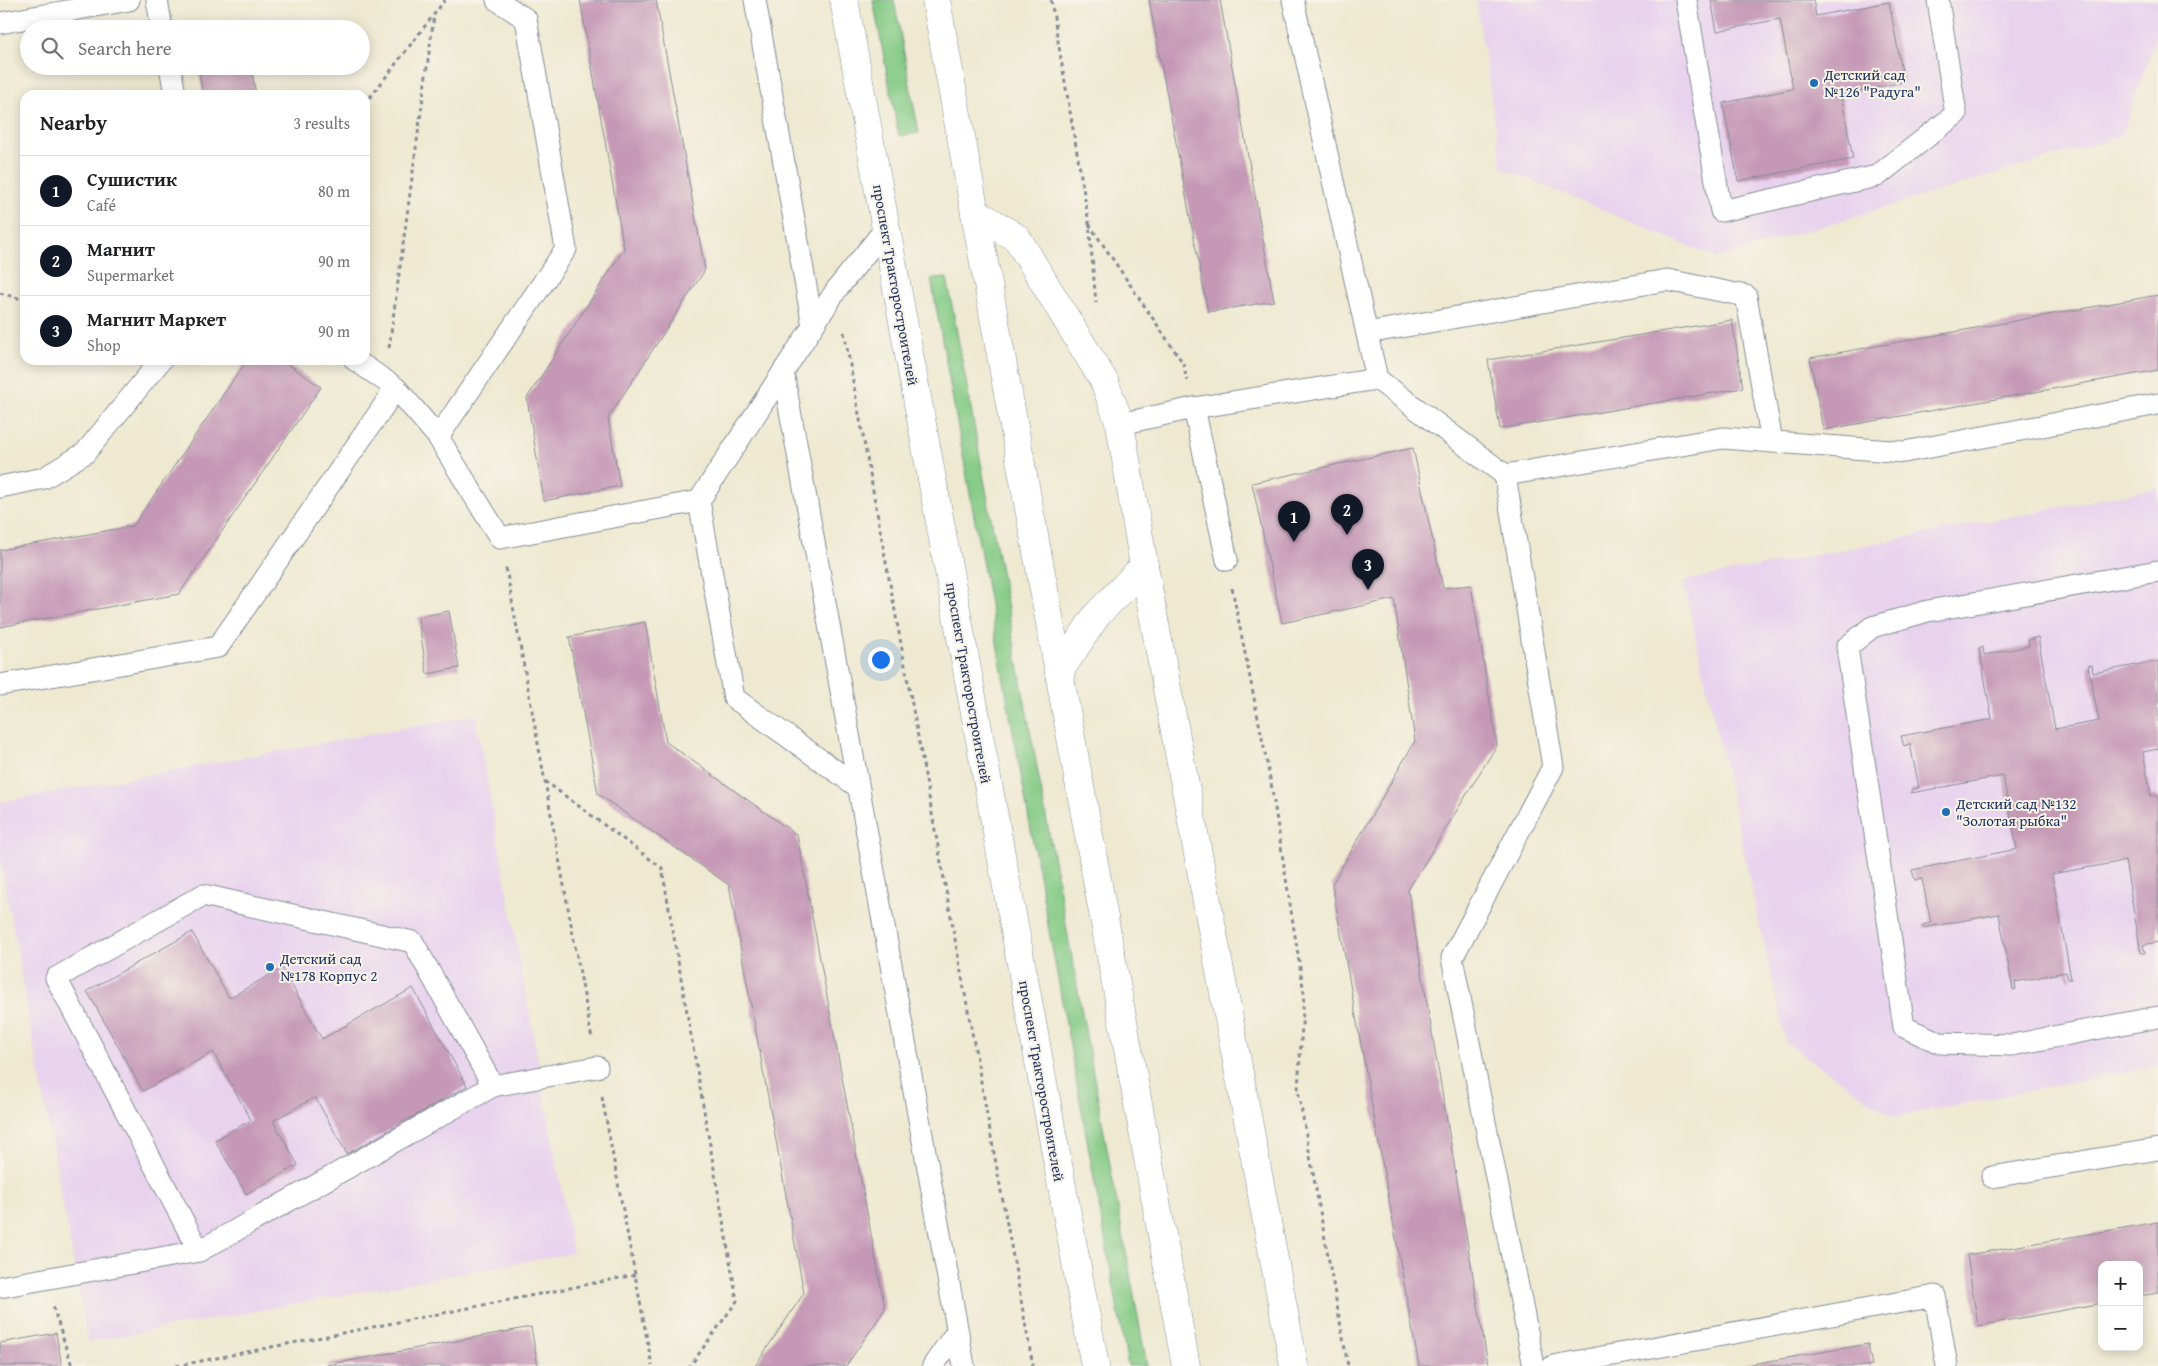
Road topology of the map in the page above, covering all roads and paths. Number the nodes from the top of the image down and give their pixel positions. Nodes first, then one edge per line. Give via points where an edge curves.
1 (129, 0) edge
2 (157, 0) edge
3 (445, 0) edge
4 (497, 0) edge
5 (754, 0) edge
6 (844, 0) edge
7 (936, 0) edge
8 (1051, 0) edge
9 (1293, 0) edge
10 (1686, 0) edge
11 (1938, 0) edge
12 (434, 16) junction
13 (160, 20) edge
14 (0, 23) edge
15 (172, 75) edge
16 (174, 90) edge
17 (370, 98) edge
18 (975, 212) junction
19 (1089, 223) junction
20 (886, 228) junction
21 (837, 289) junction
22 (0, 293) edge
23 (20, 299) edge
24 (1097, 312) dead end
25 (813, 326) junction
26 (1367, 332) junction
27 (157, 365) edge
28 (362, 365) edge
29 (783, 372) junction
30 (1378, 380) junction
31 (390, 384) junction
32 (2158, 404) edge
33 (1194, 408) junction
34 (1120, 424) junction
35 (438, 437) junction
36 (1772, 442) junction
37 (1505, 475) junction
38 (0, 487) edge
39 (699, 501) junction
40 (500, 538) junction
41 (1227, 560) joint
42 (1144, 566) junction
43 (2158, 571) edge
44 (1059, 672) junction
45 (0, 685) edge
46 (545, 781) junction
47 (858, 787) junction
48 (2158, 1017) edge
49 (597, 1067) junction
50 (493, 1086) junction
51 (2158, 1149) edge
52 (1992, 1176) dead end
53 (199, 1251) junction
54 (635, 1275) junction
55 (45, 1279) junction
56 (0, 1287) edge
57 (957, 1331) junction
58 (72, 1366) edge
59 (176, 1366) edge
60 (652, 1366) edge
61 (690, 1366) edge
62 (933, 1366) edge
63 (964, 1366) edge
64 (1033, 1366) edge
65 (1095, 1366) edge
66 (1186, 1366) edge
67 (1294, 1366) edge
68 (1348, 1366) edge
69 (1534, 1366) edge
70 (1553, 1366) edge
71 (1947, 1366) edge

1 - 14 lane
2 - 13 lane
3 - 12 path
4 - 35 lane via 526,19 566,249
5 - 25 lane
6 - 20 main road, проспект Тракторостроителей
7 - 18 main road
8 - 19 path
9 - 26 lane
10 - 11 lane via 1721,211 1876,176 1956,114
12 - 17 path
12 - 31 path
15 - 16 lane
18 - 34 main road via 1017,238 1104,381
18 - 44 main road
19 - 24 path
19 - 33 path via 1183,363
20 - 21 lane
20 - 65 main road, проспект Тракторостроителей
21 - 25 lane
21 - 64 path
22 - 23 path
25 - 29 lane
26 - 30 lane
26 - 36 lane via 1667,280 1746,296
27 - 38 lane via 86,453 44,478
28 - 31 lane
29 - 39 lane
29 - 47 lane
30 - 33 lane
30 - 37 lane
31 - 35 lane
31 - 45 lane via 218,647
32 - 36 lane via 1904,452
33 - 34 lane
33 - 41 lane
34 - 42 main road
35 - 40 lane
36 - 37 lane via 1723,438
37 - 69 lane via 1553,767 1452,958
39 - 40 lane
39 - 47 lane via 734,698
40 - 46 path
41 - 68 path via 1271,783 1304,993 1298,1090
42 - 44 main road via 1096,616
42 - 67 main road
43 - 48 lane via 1928,611 1872,626 1847,647 1904,1027 1940,1043 2012,1045
44 - 66 main road
46 - 49 path
46 - 61 path via 662,868 737,1301
47 - 57 lane
49 - 50 lane
49 - 54 path
50 - 53 lane
50 - 53 lane via 413,942 203,895 56,978
51 - 52 lane
53 - 55 lane
54 - 59 path
54 - 60 path
55 - 56 lane
55 - 58 path
57 - 62 lane
57 - 63 lane
70 - 71 lane via 1935,1296

